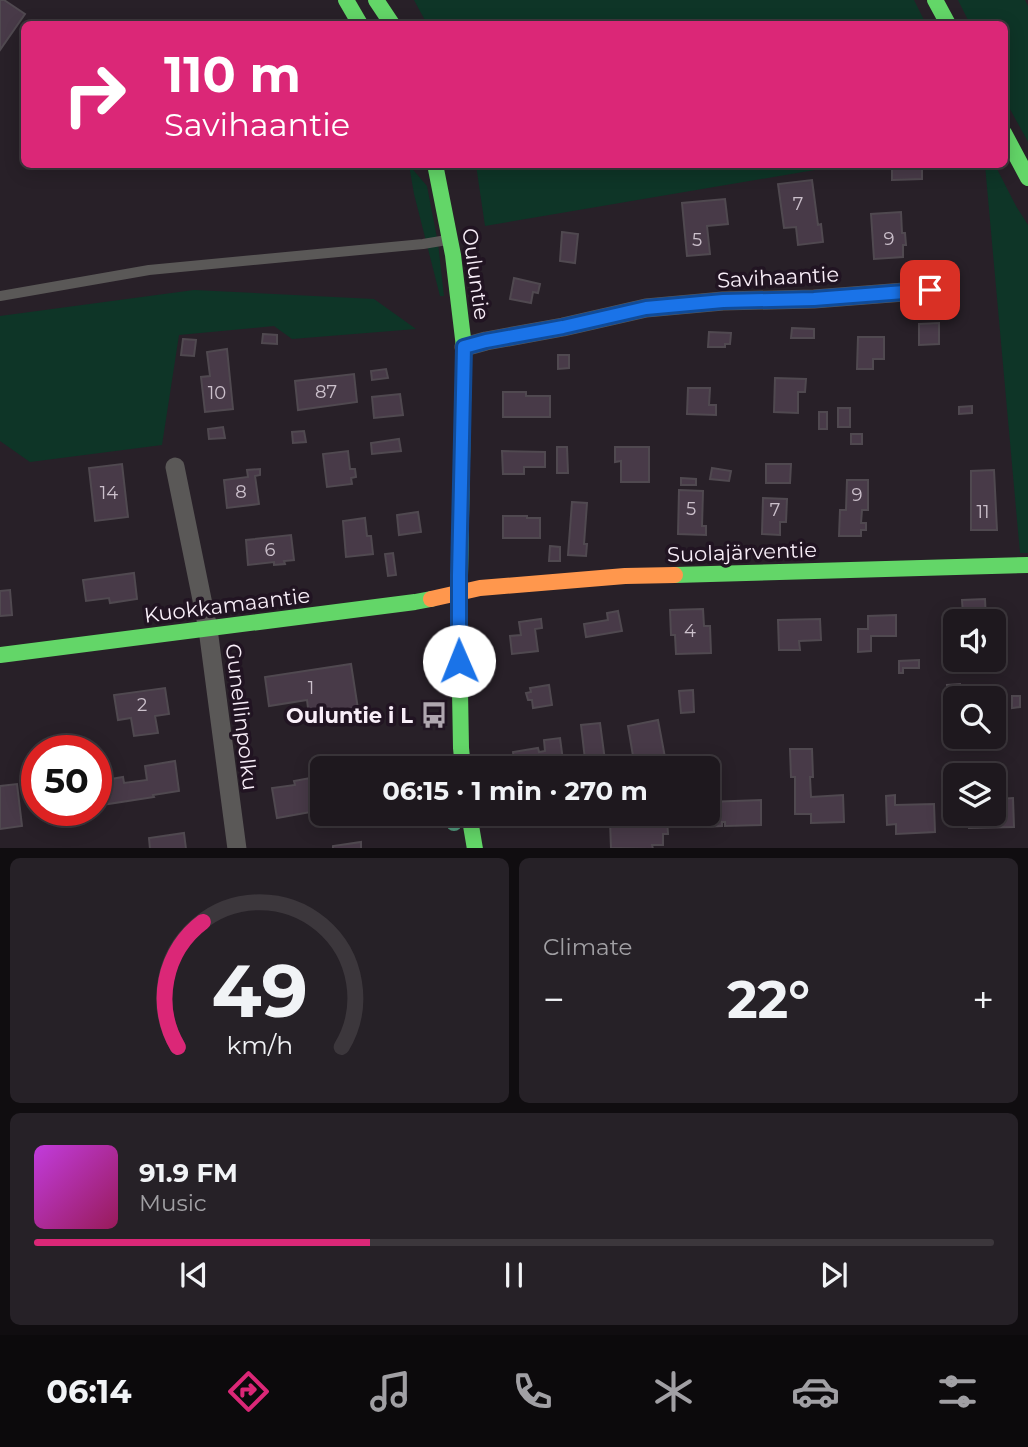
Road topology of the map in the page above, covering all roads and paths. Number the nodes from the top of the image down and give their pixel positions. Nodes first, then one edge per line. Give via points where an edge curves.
1 (346, 0) edge
2 (376, 0) edge
3 (935, 0) edge
4 (358, 21) edge
5 (390, 21) edge
6 (946, 21) edge
7 (1008, 140) edge
8 (436, 168) edge
9 (1028, 178) edge
10 (451, 240) junction
11 (930, 290) dead end
12 (0, 296) edge
13 (464, 347) junction
14 (176, 467) dead end
15 (1028, 565) edge
16 (459, 593) junction
17 (208, 629) junction
18 (0, 654) edge
19 (462, 756) edge
20 (471, 826) edge
21 (237, 848) edge
22 (475, 848) edge

1 - 4 main road
2 - 5 main road
3 - 6 main road
7 - 9 main road
8 - 10 main road, Ouluntie
10 - 12 lane via 149,270
10 - 13 main road, Ouluntie
11 - 13 street, Savihaantie via 646,308
13 - 16 main road, Ouluntie
14 - 17 street, Gunellinpolku
15 - 16 main road, Suolajärventie via 625,576
16 - 17 main road, Kuokkamaantie
16 - 19 main road, Ouluntie
17 - 18 main road, Kuokkamaantie
17 - 21 street, Gunellinpolku
20 - 22 main road

